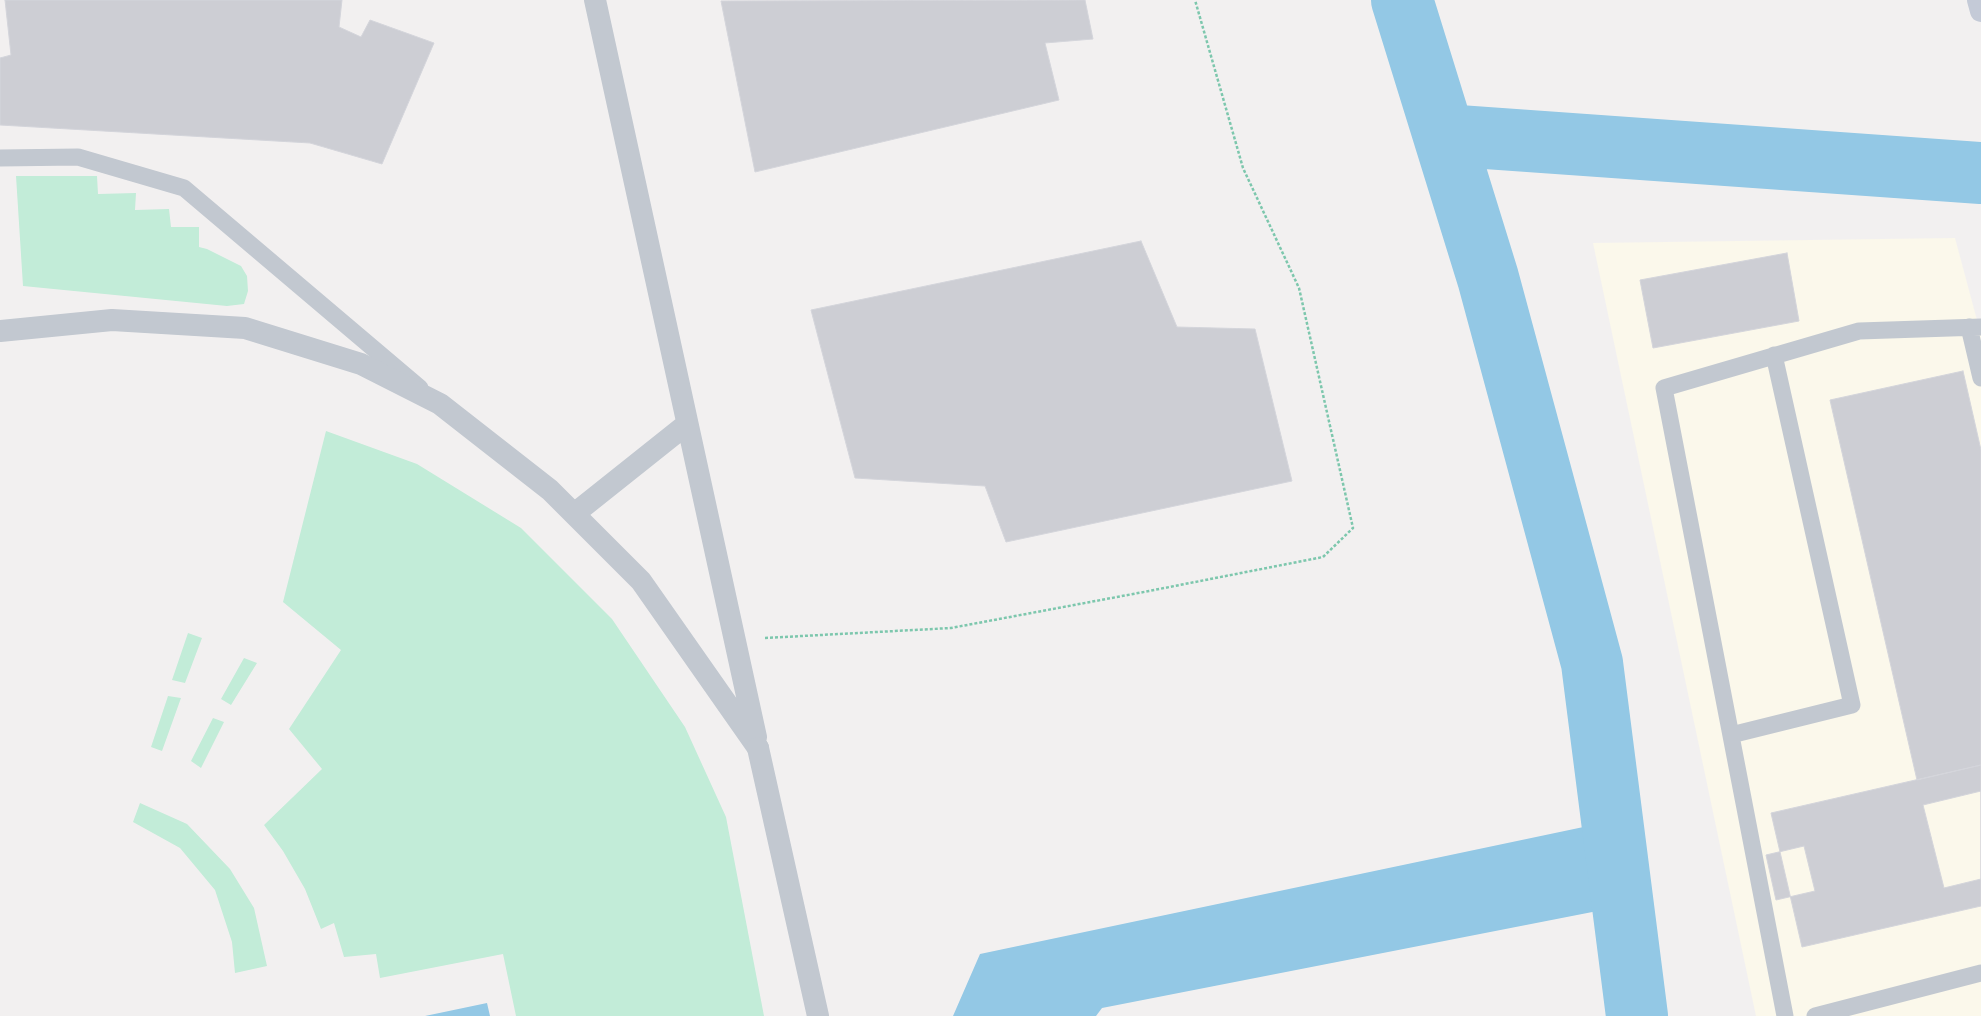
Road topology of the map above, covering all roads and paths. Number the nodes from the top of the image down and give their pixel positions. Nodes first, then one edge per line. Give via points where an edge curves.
1 (595, 0) edge
2 (1195, 0) edge
3 (1978, 0) edge
4 (1981, 11) edge
5 (0, 158) edge
6 (1975, 327) edge
7 (0, 332) edge
8 (1774, 355) junction
9 (1981, 378) edge
10 (440, 404) junction
11 (687, 424) junction
12 (574, 514) junction
13 (734, 639) junction
14 (1731, 735) junction
15 (758, 748) junction
16 (1981, 973) edge
17 (818, 1016) edge
18 (1785, 1016) edge
19 (1815, 1016) edge

1 - 11 street
2 - 13 path via 1243,168 1299,288 1352,528 1323,557 951,628
3 - 4 main road
5 - 10 lane via 78,157 184,188
6 - 8 lane via 1859,331
6 - 9 lane
7 - 10 street via 112,320 245,328 361,364
8 - 14 lane via 1664,388
8 - 14 lane via 1852,706
10 - 12 street via 550,490
11 - 12 street
11 - 13 street
12 - 15 street via 641,580
13 - 15 street
14 - 18 lane
15 - 17 street
16 - 19 lane

